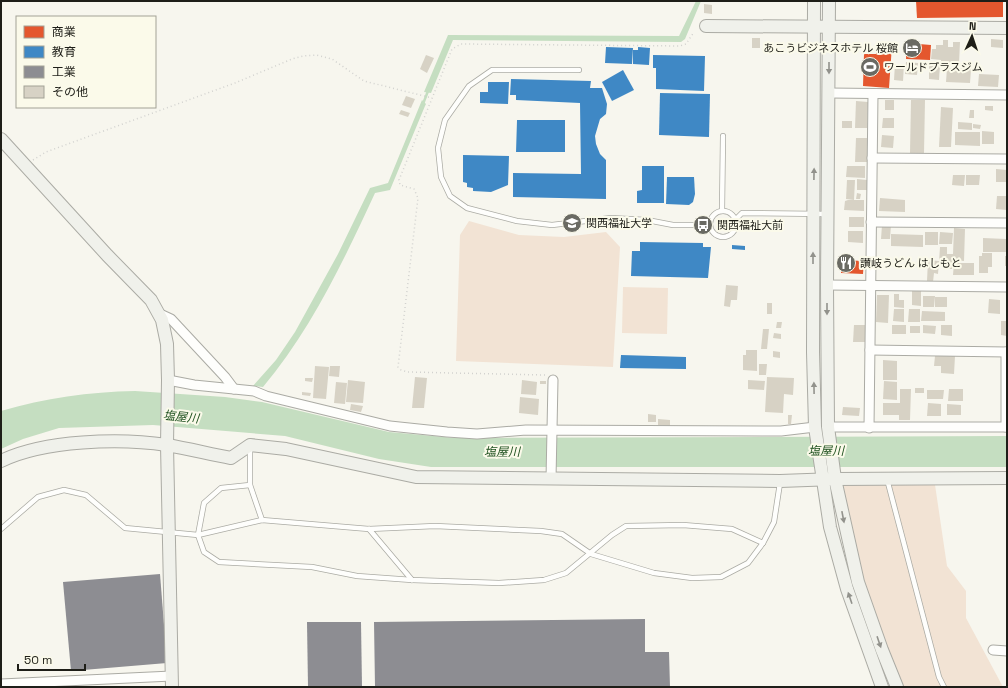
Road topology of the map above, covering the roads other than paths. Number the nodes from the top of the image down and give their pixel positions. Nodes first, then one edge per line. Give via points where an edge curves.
1 (814, 1) edge
2 (829, 1) edge
3 (706, 26) dead end
4 (829, 26) junction
5 (814, 27) junction
6 (1007, 28) edge
7 (579, 70) dead end
8 (829, 94) junction
9 (873, 94) junction
10 (1007, 95) edge
11 (723, 136) dead end
12 (1, 139) edge
13 (872, 158) junction
14 (1007, 159) edge
15 (722, 211) junction
16 (813, 213) junction
17 (827, 214) junction
18 (735, 220) junction
19 (871, 222) junction
20 (1007, 223) edge
21 (710, 225) junction
22 (827, 285) junction
23 (870, 285) junction
24 (1007, 286) edge
25 (158, 313) junction
26 (870, 350) junction
27 (1006, 352) edge
28 (553, 380) road end
29 (168, 383) junction
30 (234, 389) junction
31 (815, 427) junction
32 (828, 427) junction
33 (1007, 427) edge
34 (869, 428) junction
35 (552, 431) junction
36 (167, 445) junction
37 (250, 445) junction
38 (1, 461) edge
39 (1007, 478) edge
40 (551, 479) junction
41 (835, 479) junction
42 (886, 479) junction
43 (822, 480) junction
44 (780, 481) junction
45 (250, 485) junction
46 (262, 520) junction
47 (1, 528) edge
48 (369, 529) junction
49 (169, 533) junction
50 (198, 535) junction
51 (763, 542) junction
52 (591, 554) junction
53 (412, 580) junction
54 (993, 650) dead end
55 (1007, 651) edge
56 (172, 681) edge
57 (1, 684) edge
58 (882, 687) edge
59 (897, 687) edge
60 (944, 687) edge

1 - 5 street
2 - 4 street
3 - 5 street
4 - 5 street
4 - 6 street
4 -> 8 street
16 -> 5 street
7 - 21 lane via 492,70 469,86 445,120 438,148 441,177 450,196 467,208 517,221 552,225 611,218 647,220 672,226
8 - 9 street
8 - 17 street
9 - 10 street
9 - 13 street
11 - 15 lane
12 - 25 street via 151,300
13 - 14 street
13 - 19 street
15 - 18 lane via 730,213
15 - 21 lane via 714,215
16 - 17 lane
16 - 18 lane via 742,213
31 -> 16 street
17 - 22 street
18 - 21 lane via 734,232 727,237 714,234
19 - 20 street
19 - 23 street
22 - 23 street
22 -> 32 street
23 - 24 street
23 - 26 street
25 - 29 street via 167,344
25 - 30 street via 171,319
26 - 27 street
26 - 34 street
27 - 33 street
28 - 35 street
29 - 30 street
29 - 36 street
30 - 35 street via 254,391 358,419 403,428 477,434 498,431
31 - 35 street via 781,430
31 - 43 street
32 - 34 street
32 - 41 street
33 - 34 street
35 - 40 street
36 - 37 street via 231,458
36 - 38 street via 87,442 46,446
36 - 49 street
37 - 40 street via 286,449 416,477
37 - 45 lane
39 - 42 street
40 - 44 street
41 - 42 street
41 - 43 street
41 -> 59 street via 858,582
42 - 60 lane via 939,677
43 - 44 street
58 -> 43 street via 847,589 830,527
44 - 51 lane via 774,522
45 - 46 lane
45 - 50 lane via 221,488 204,503
46 - 48 lane
46 - 50 lane
47 - 49 lane via 38,497 64,490 86,495 125,528
48 - 52 lane via 435,526 541,531 562,534
48 - 53 lane
49 - 50 lane
49 - 56 street
50 - 53 lane via 204,552 219,562 312,567 357,576
51 - 52 lane via 732,529 683,525 626,526
51 - 52 lane via 748,563 721,576 692,578 654,573
52 - 53 lane via 566,573 544,580 499,583
54 - 55 street
56 - 57 street

